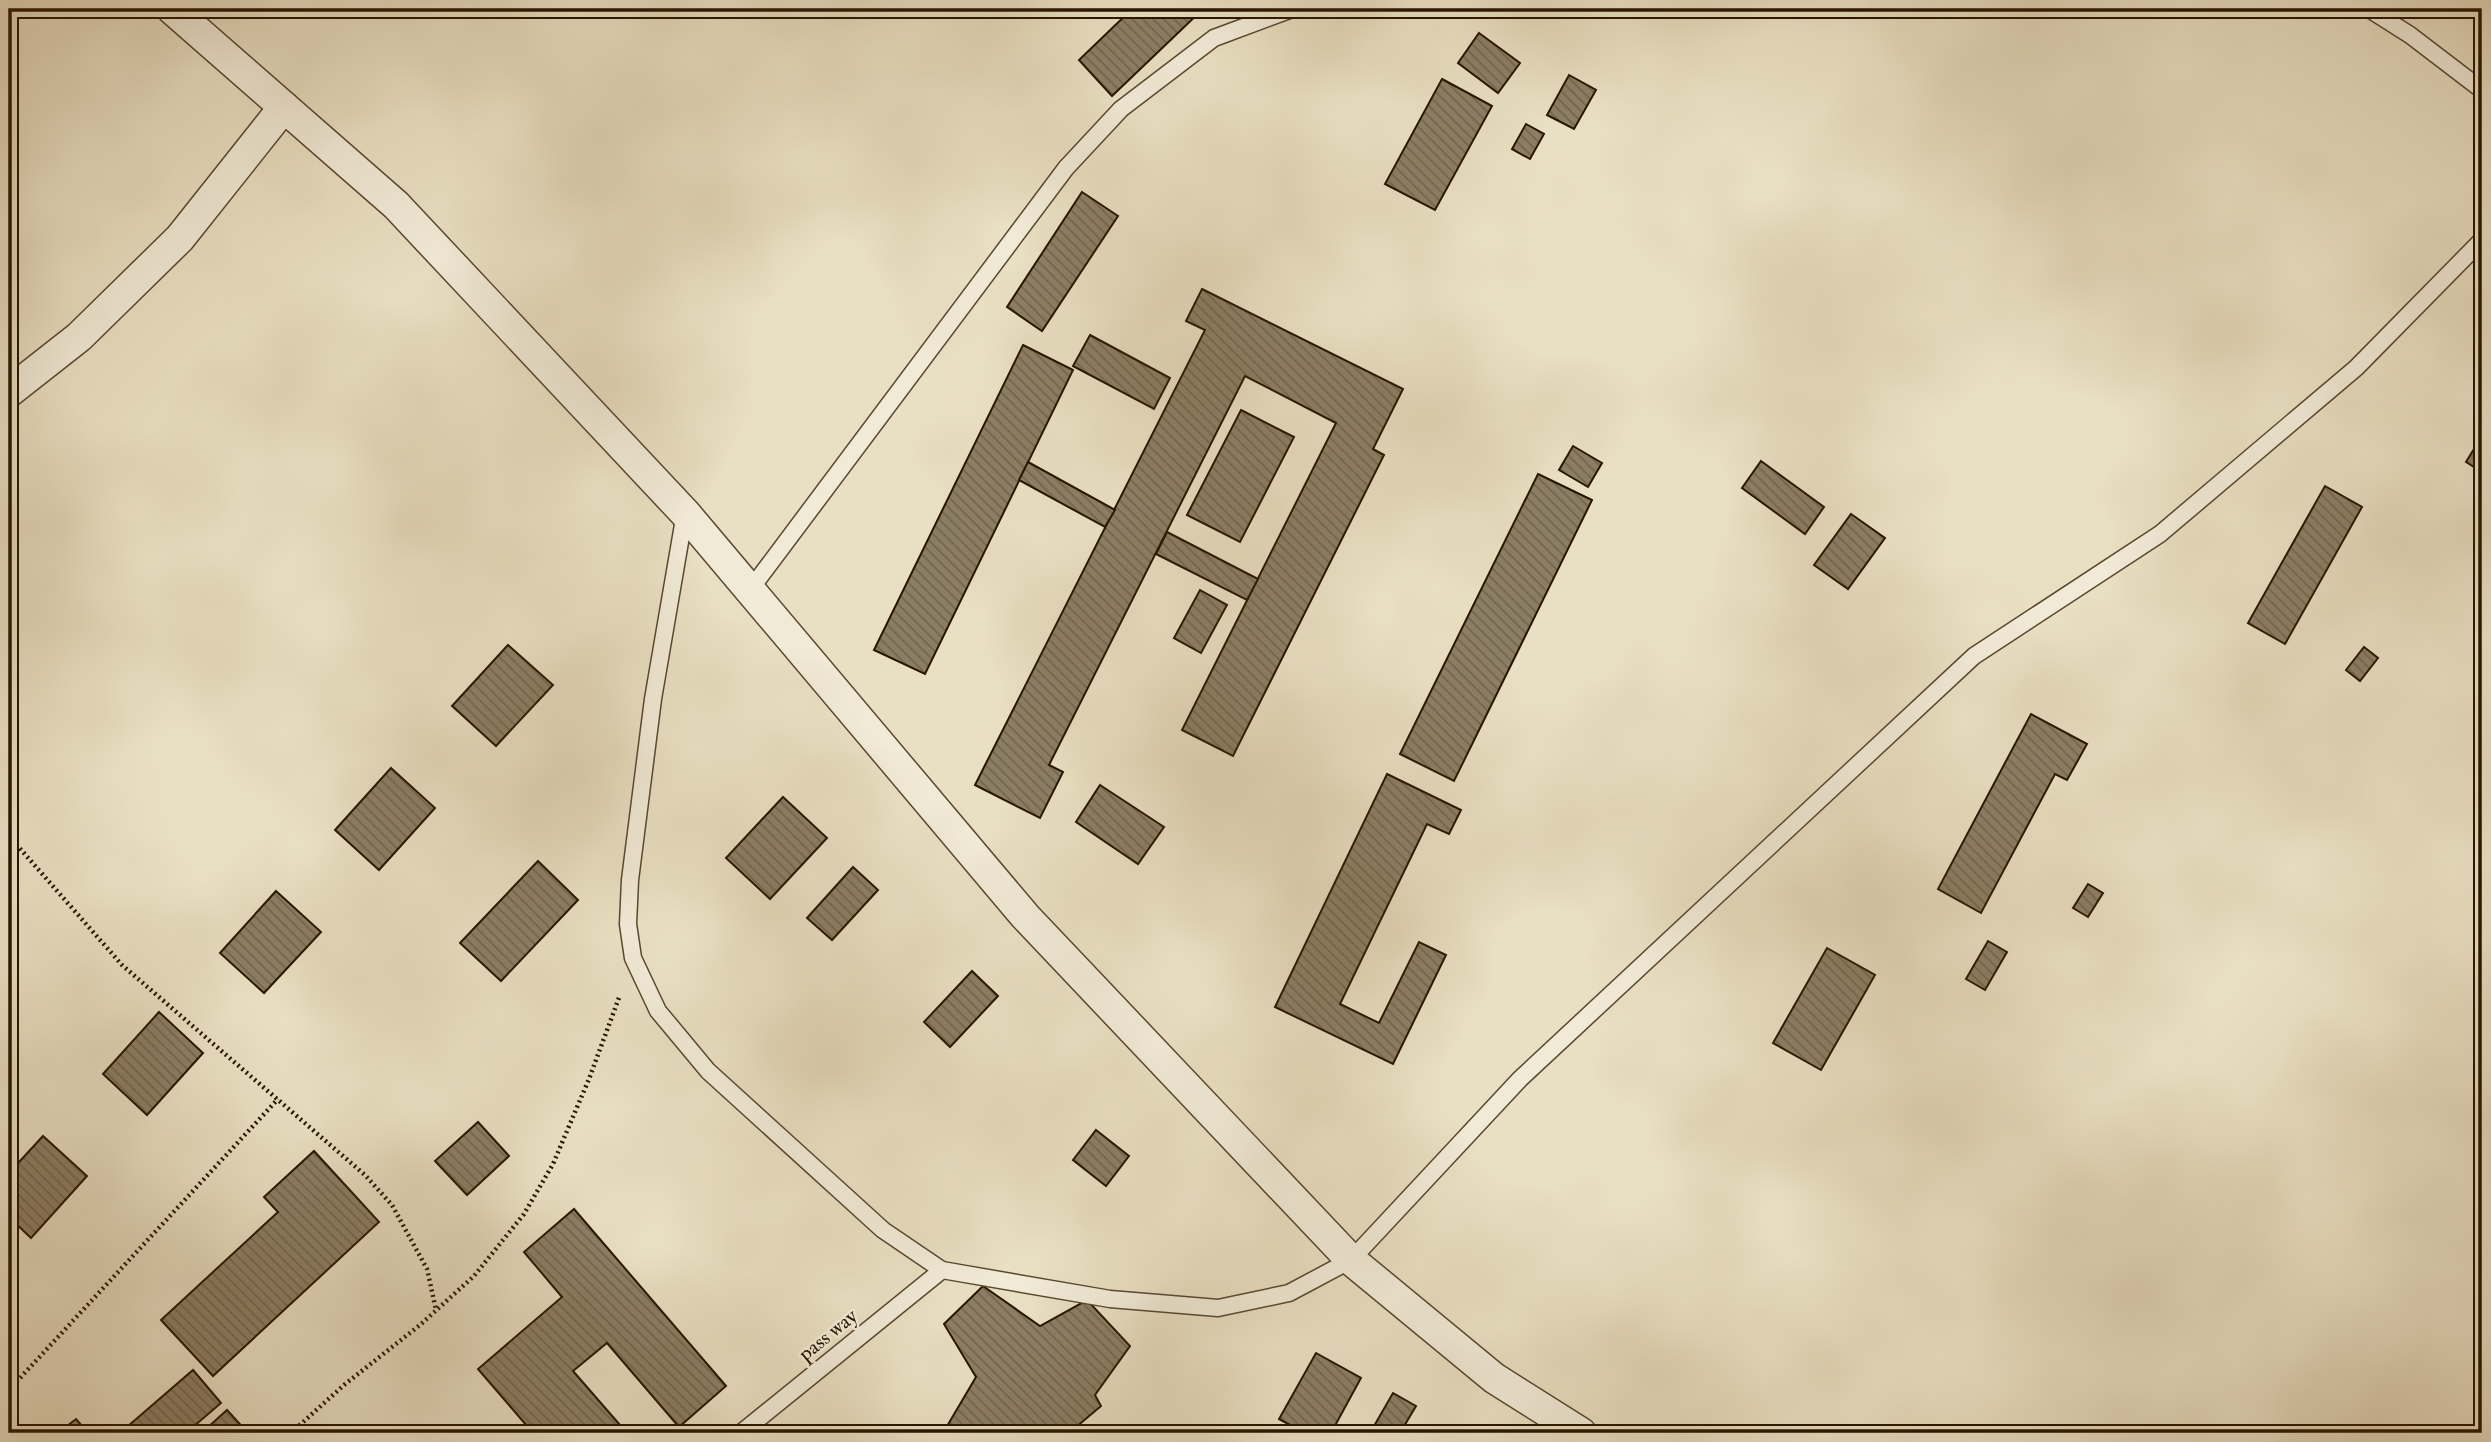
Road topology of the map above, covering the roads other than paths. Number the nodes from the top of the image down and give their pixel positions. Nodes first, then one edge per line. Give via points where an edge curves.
1 (172, 9) edge
2 (1292, 9) edge
3 (2369, 9) edge
4 (2482, 90) edge
5 (284, 107) junction
6 (2482, 240) edge
7 (9, 393) edge
8 (685, 513) junction
9 (750, 590) junction
10 (1351, 1260) junction
11 (942, 1270) junction
12 (741, 1433) edge
13 (1581, 1433) edge

1 - 5 street
2 - 9 lane via 1214,38 1121,108 1058,178
3 - 4 lane
5 - 7 street via 180,238 79,337
5 - 8 street via 396,205
6 - 10 lane via 2356,368 2160,534 1974,656 1520,1079
8 - 9 street
8 - 11 lane via 653,699 630,880 628,924 633,958 658,1011 709,1071 883,1230
9 - 10 street via 1025,916
10 - 11 lane via 1289,1293 1218,1308 1110,1299
10 - 13 street via 1494,1378
11 - 12 lane, pass way

